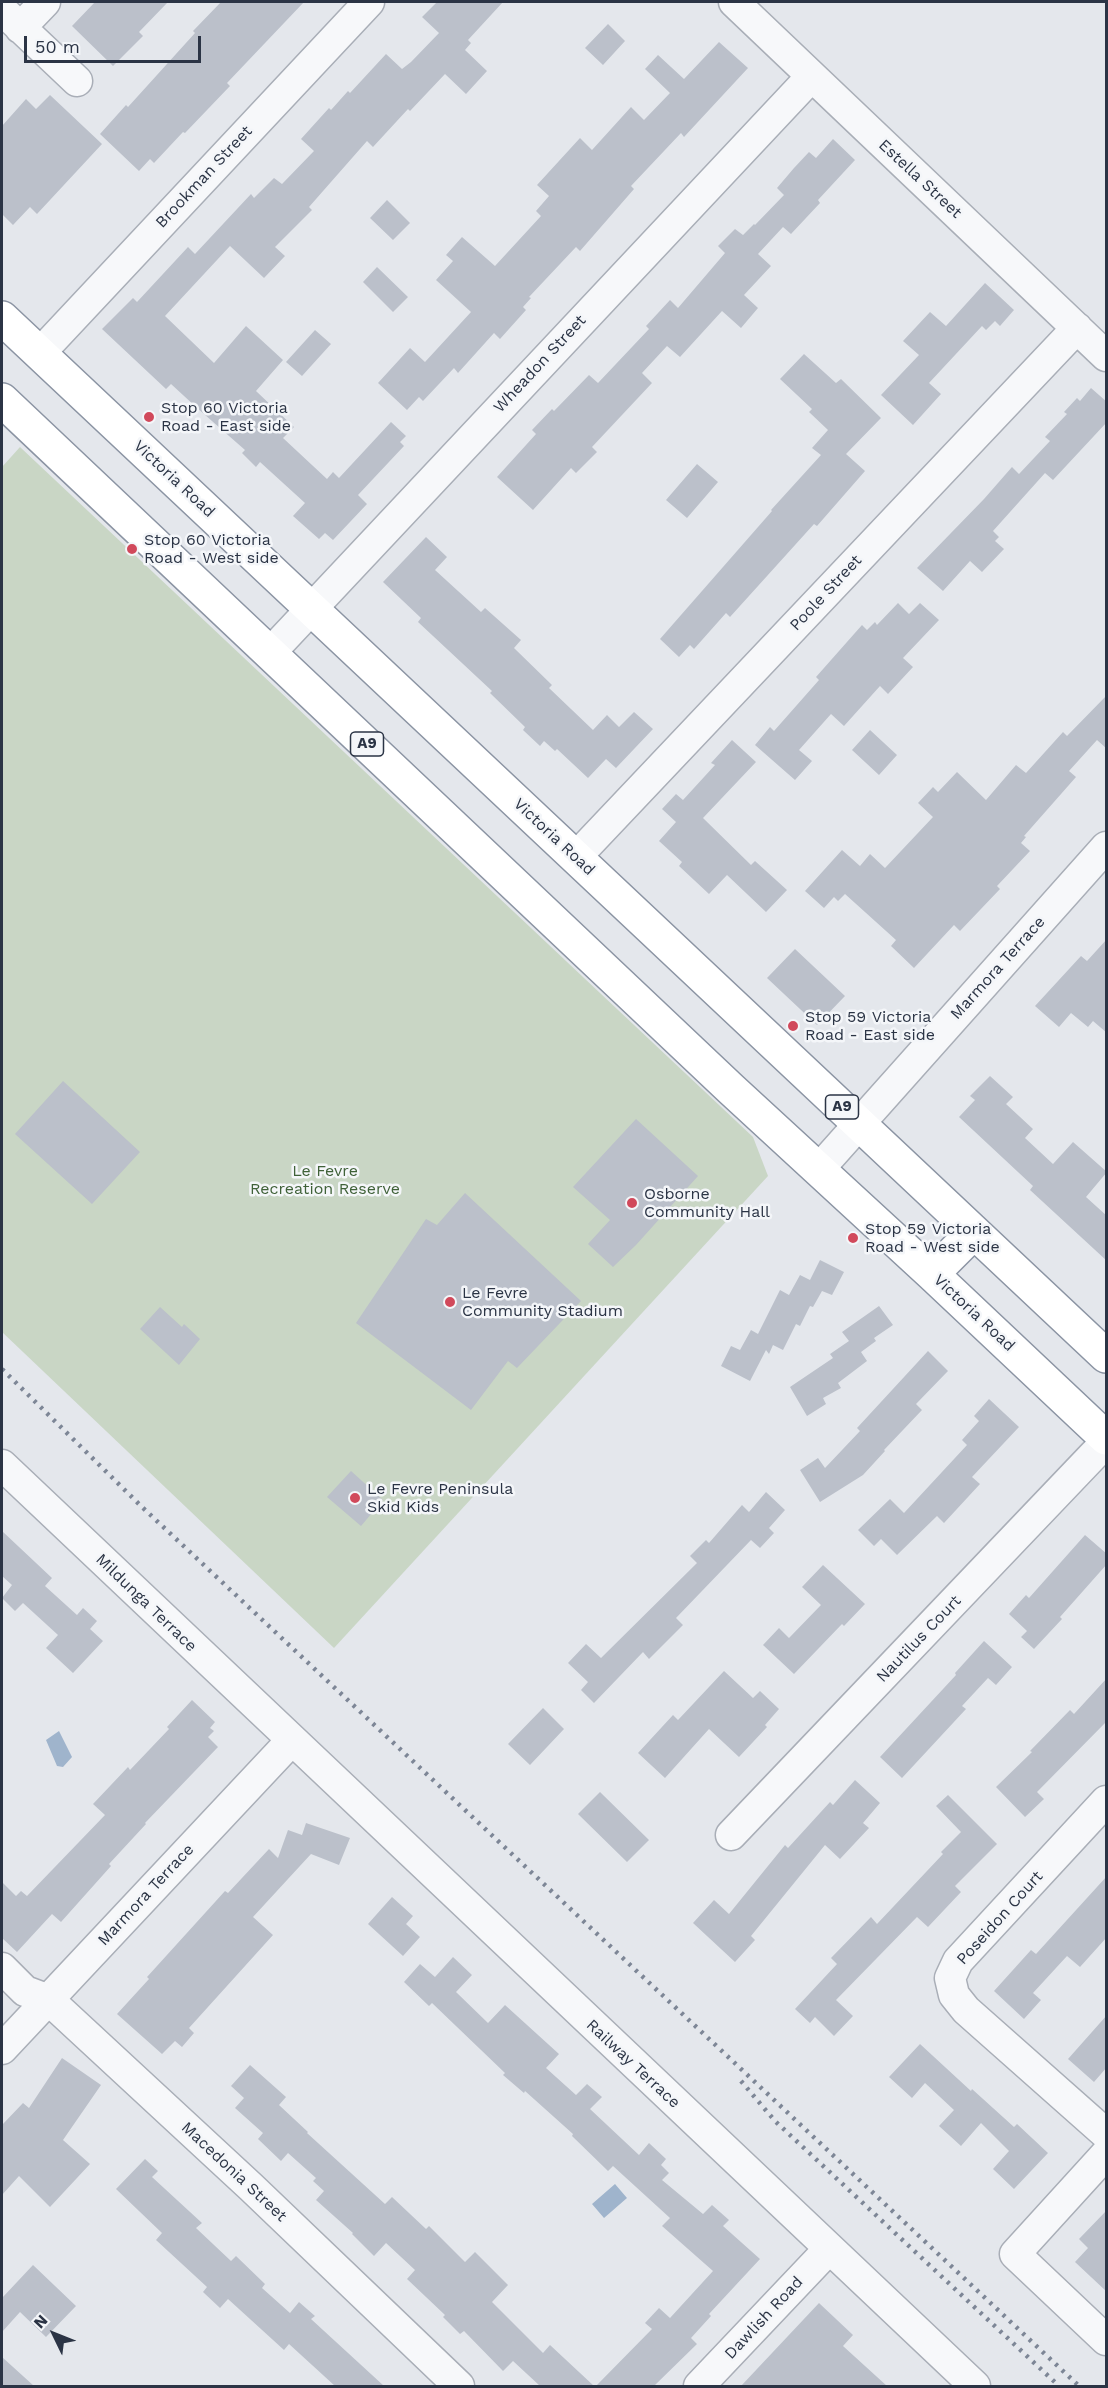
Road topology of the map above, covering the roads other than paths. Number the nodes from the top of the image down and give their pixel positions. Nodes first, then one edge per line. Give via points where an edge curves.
1 (45, 2) edge
2 (369, 2) edge
3 (734, 2) edge
4 (11, 19) edge
5 (812, 77) junction
6 (76, 81) dead end
7 (2, 318) edge
8 (1077, 328) junction
9 (40, 353) junction
10 (1107, 356) edge
11 (2, 400) edge
12 (310, 609) junction
13 (270, 653) junction
14 (1107, 847) edge
15 (576, 857) junction
16 (859, 1124) junction
17 (819, 1169) junction
18 (973, 1233) junction
19 (932, 1274) junction
20 (1107, 1356) edge
21 (1107, 1440) edge
22 (2, 1465) edge
23 (291, 1741) junction
24 (1107, 1802) edge
25 (731, 1835) dead end
26 (2, 1968) edge
27 (49, 2000) junction
28 (2, 2049) edge
29 (1107, 2134) edge
30 (1107, 2154) edge
31 (829, 2249) junction
32 (1107, 2340) edge
33 (459, 2386) edge
34 (699, 2386) edge
35 (975, 2386) edge

1 - 4 street
2 - 9 street, Brookman Street
3 - 5 street, Estella Street
4 - 6 street
5 - 8 street, Estella Street
5 - 12 street, Wheadon Street
7 - 9 highway, Victoria Road / A9
8 - 10 street, Estella Street
8 - 15 street, Poole Street
9 - 12 highway, Victoria Road / A9
11 - 13 highway, Victoria Road / A9
12 - 13 street, Wheadon Street
12 - 15 highway, Victoria Road / A9
13 - 17 highway, Victoria Road / A9
14 - 16 street, Marmora Terrace
15 - 16 highway, Victoria Road / A9
16 - 17 street, Marmora Terrace
16 - 18 highway, Victoria Road / A9
17 - 19 highway, Victoria Road / A9
18 - 19 highway
18 - 20 highway, Victoria Road / A9
19 - 21 highway, Victoria Road / A9
21 - 25 street, Nautilus Court
22 - 23 street, Mildunga Terrace
23 - 27 street, Marmora Terrace
23 - 31 street, Railway Terrace
24 - 29 street, Poseidon Court via 958,1961 950,1978 954,1995 966,2010
26 - 27 street, Macedonia Street via 25,1991
27 - 28 street, Marmora Terrace
27 - 33 street, Macedonia Street
30 - 32 street via 1015,2254
31 - 34 street, Dawlish Road
31 - 35 street, Railway Terrace

